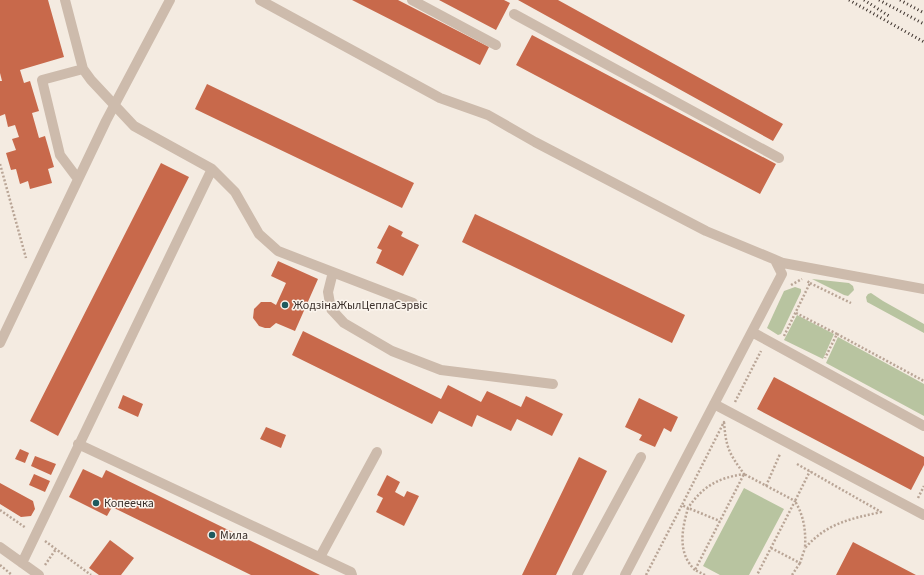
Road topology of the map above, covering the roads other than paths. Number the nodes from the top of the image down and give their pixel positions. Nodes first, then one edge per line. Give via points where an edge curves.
1 (65, 0) edge
2 (170, 0) edge
3 (260, 0) edge
4 (412, 0) edge
5 (514, 14) dead end
6 (496, 45) dead end
7 (84, 69) junction
8 (114, 106) junction
9 (779, 158) dead end
10 (212, 169) junction
11 (78, 179) junction
12 (775, 260) junction
13 (333, 272) junction
14 (924, 289) edge
15 (413, 304) dead end
16 (752, 332) junction
17 (0, 343) edge
18 (553, 384) dead end
19 (714, 404) junction
20 (924, 426) edge
21 (78, 444) junction
22 (377, 452) dead end
23 (640, 457) dead end
24 (924, 515) edge
25 (0, 547) edge
26 (320, 557) junction
27 (22, 563) junction
28 (39, 575) edge
29 (352, 575) edge
30 (577, 575) edge
31 (625, 575) edge

1 - 7 street
2 - 8 street
3 - 12 street via 440,98 488,116 706,231
4 - 6 street
5 - 9 street
7 - 8 street
7 - 11 street via 42,80 60,155
8 - 10 street via 134,126
8 - 11 street
10 - 13 street via 235,192 259,234 278,251
10 - 21 street
11 - 17 street
12 - 14 street
12 - 16 street via 782,274
13 - 15 street
13 - 18 street via 328,292 331,309 344,323 392,351 441,370
16 - 19 street
16 - 20 street
19 - 24 street
19 - 31 street
21 - 26 street
21 - 27 street
22 - 26 street
23 - 30 street
25 - 27 street
26 - 29 street via 351,572
27 - 28 street

